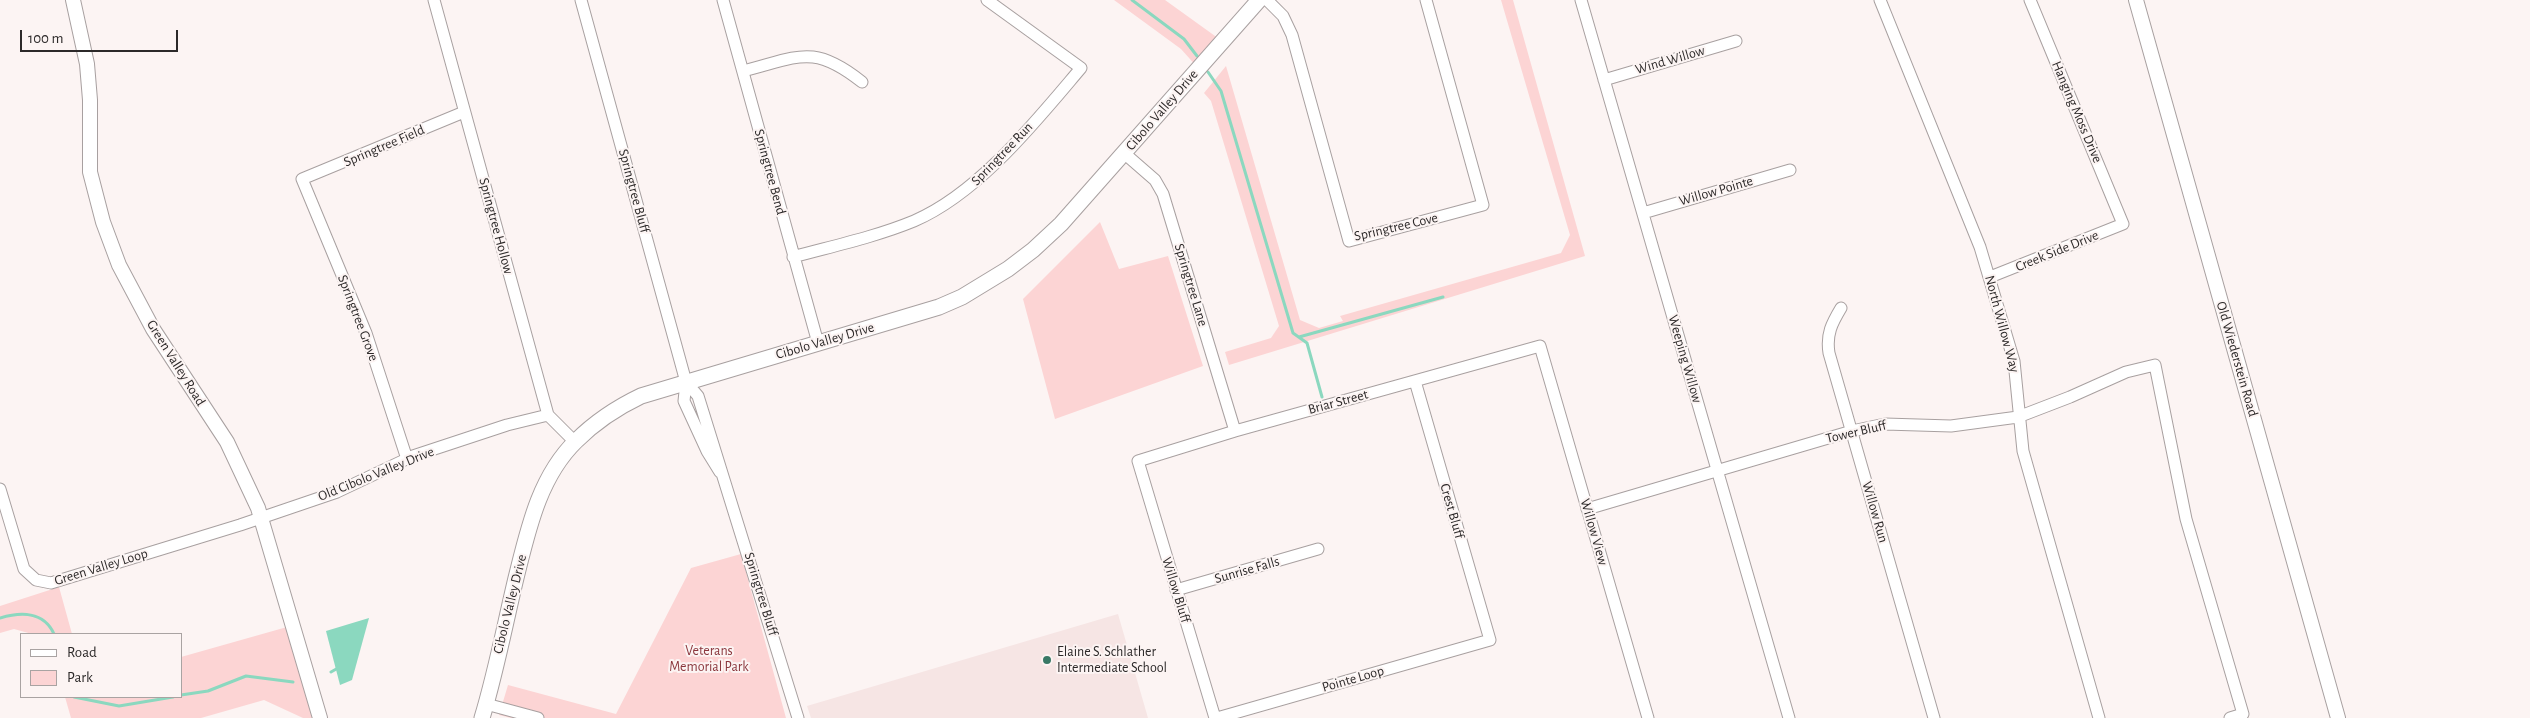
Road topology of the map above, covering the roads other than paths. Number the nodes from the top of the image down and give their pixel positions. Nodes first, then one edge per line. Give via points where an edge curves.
1 (73, 0) edge
2 (434, 0) edge
3 (581, 0) edge
4 (723, 0) edge
5 (987, 0) edge
6 (1259, 0) edge
7 (1267, 0) edge
8 (1426, 0) edge
9 (1581, 0) edge
10 (1880, 0) edge
11 (2030, 0) edge
12 (2136, 0) edge
13 (1736, 41) dead end
14 (743, 71) junction
15 (1604, 80) junction
16 (862, 82) dead end
17 (464, 112) junction
18 (1124, 153) junction
19 (1790, 170) dead end
20 (302, 179) joint
21 (1642, 213) junction
22 (2123, 224) joint
23 (793, 257) junction
24 (1990, 277) junction
25 (1841, 308) dead end
26 (818, 343) junction
27 (1540, 346) joint
28 (1414, 381) junction
29 (686, 382) junction
30 (548, 415) junction
31 (2018, 417) junction
32 (1235, 431) junction
33 (1852, 431) junction
34 (575, 442) junction
35 (407, 459) junction
36 (1138, 461) joint
37 (1717, 470) junction
38 (0, 488) edge
39 (1587, 509) junction
40 (261, 516) junction
41 (1318, 549) dead end
42 (1176, 590) junction
43 (1490, 640) joint
44 (484, 711) edge
45 (320, 718) edge
46 (538, 718) edge
47 (798, 718) edge
48 (1216, 718) edge
49 (1648, 718) edge
50 (1789, 718) edge
51 (1934, 718) edge
52 (2099, 718) edge
53 (2230, 718) edge
54 (2338, 718) edge

1 - 40 street, Green Valley Road via 87,64 90,172 103,222 119,265 153,329 227,442
2 - 17 street, Springtree Hollow
3 - 29 street, Springtree Bluff
4 - 14 street, Springtree Bend
5 - 23 street, Springtree Run via 1081,68 992,167 953,199 913,221
6 - 18 main road, Cibolo Valley Drive
7 - 8 street, Springtree Cove via 1283,16 1292,35 1349,241 1483,205
9 - 15 street, Weeping Willow
10 - 24 street, North Willow Way
11 - 22 street, Hanging Moss Drive
12 - 54 street, Old Wiederstein Road
13 - 15 street, Wind Willow
14 - 16 street via 796,58 817,57 839,65
14 - 23 street, Springtree Bend
15 - 21 street, Weeping Willow
17 - 20 street, Springtree Field
17 - 30 street, Springtree Hollow
18 - 26 main road, Cibolo Valley Drive via 1047,237 985,284 916,315
18 - 32 street, Springtree Lane via 1156,180 1163,194
19 - 21 street, Willow Pointe
20 - 35 street, Springtree Grove via 366,333
21 - 37 street, Weeping Willow
22 - 24 street, Creek Side Drive
23 - 26 street, Springtree Bend
24 - 31 street, North Willow Way via 2014,361
25 - 33 street, Willow Run via 1830,327 1827,342
26 - 29 main road, Cibolo Valley Drive
27 - 28 street, Briar Street
27 - 39 street, Willow View
28 - 32 street, Briar Street
28 - 43 street, Crest Bluff
29 - 34 main road, Cibolo Valley Drive via 621,406
29 - 47 street, Springtree Bluff via 684,401 720,472 746,545
30 - 34 street, Springtree Hollow
30 - 35 street, Old Cibolo Valley Drive via 507,425
31 - 33 street, Tower Bluff via 1951,426 1885,424
31 - 52 street, North Willow Way via 2023,451
31 - 53 street, Tower Bluff via 2126,372 2155,366 2186,519 2243,714
32 - 36 street, Briar Street
33 - 37 street, Tower Bluff
33 - 51 street, Willow Run
34 - 44 main road, Cibolo Valley Drive via 552,472 538,498
35 - 40 street, Old Cibolo Valley Drive via 337,492
36 - 42 street, Willow Bluff
37 - 39 street, Tower Bluff
37 - 50 street, Weeping Willow
38 - 40 street, Green Valley Loop via 24,569 44,583 93,571
39 - 49 street, Willow View
40 - 45 street, Green Valley Road
41 - 42 street, Sunrise Falls
42 - 48 street, Willow Bluff
43 - 48 street, Pointe Loop
44 - 46 street

